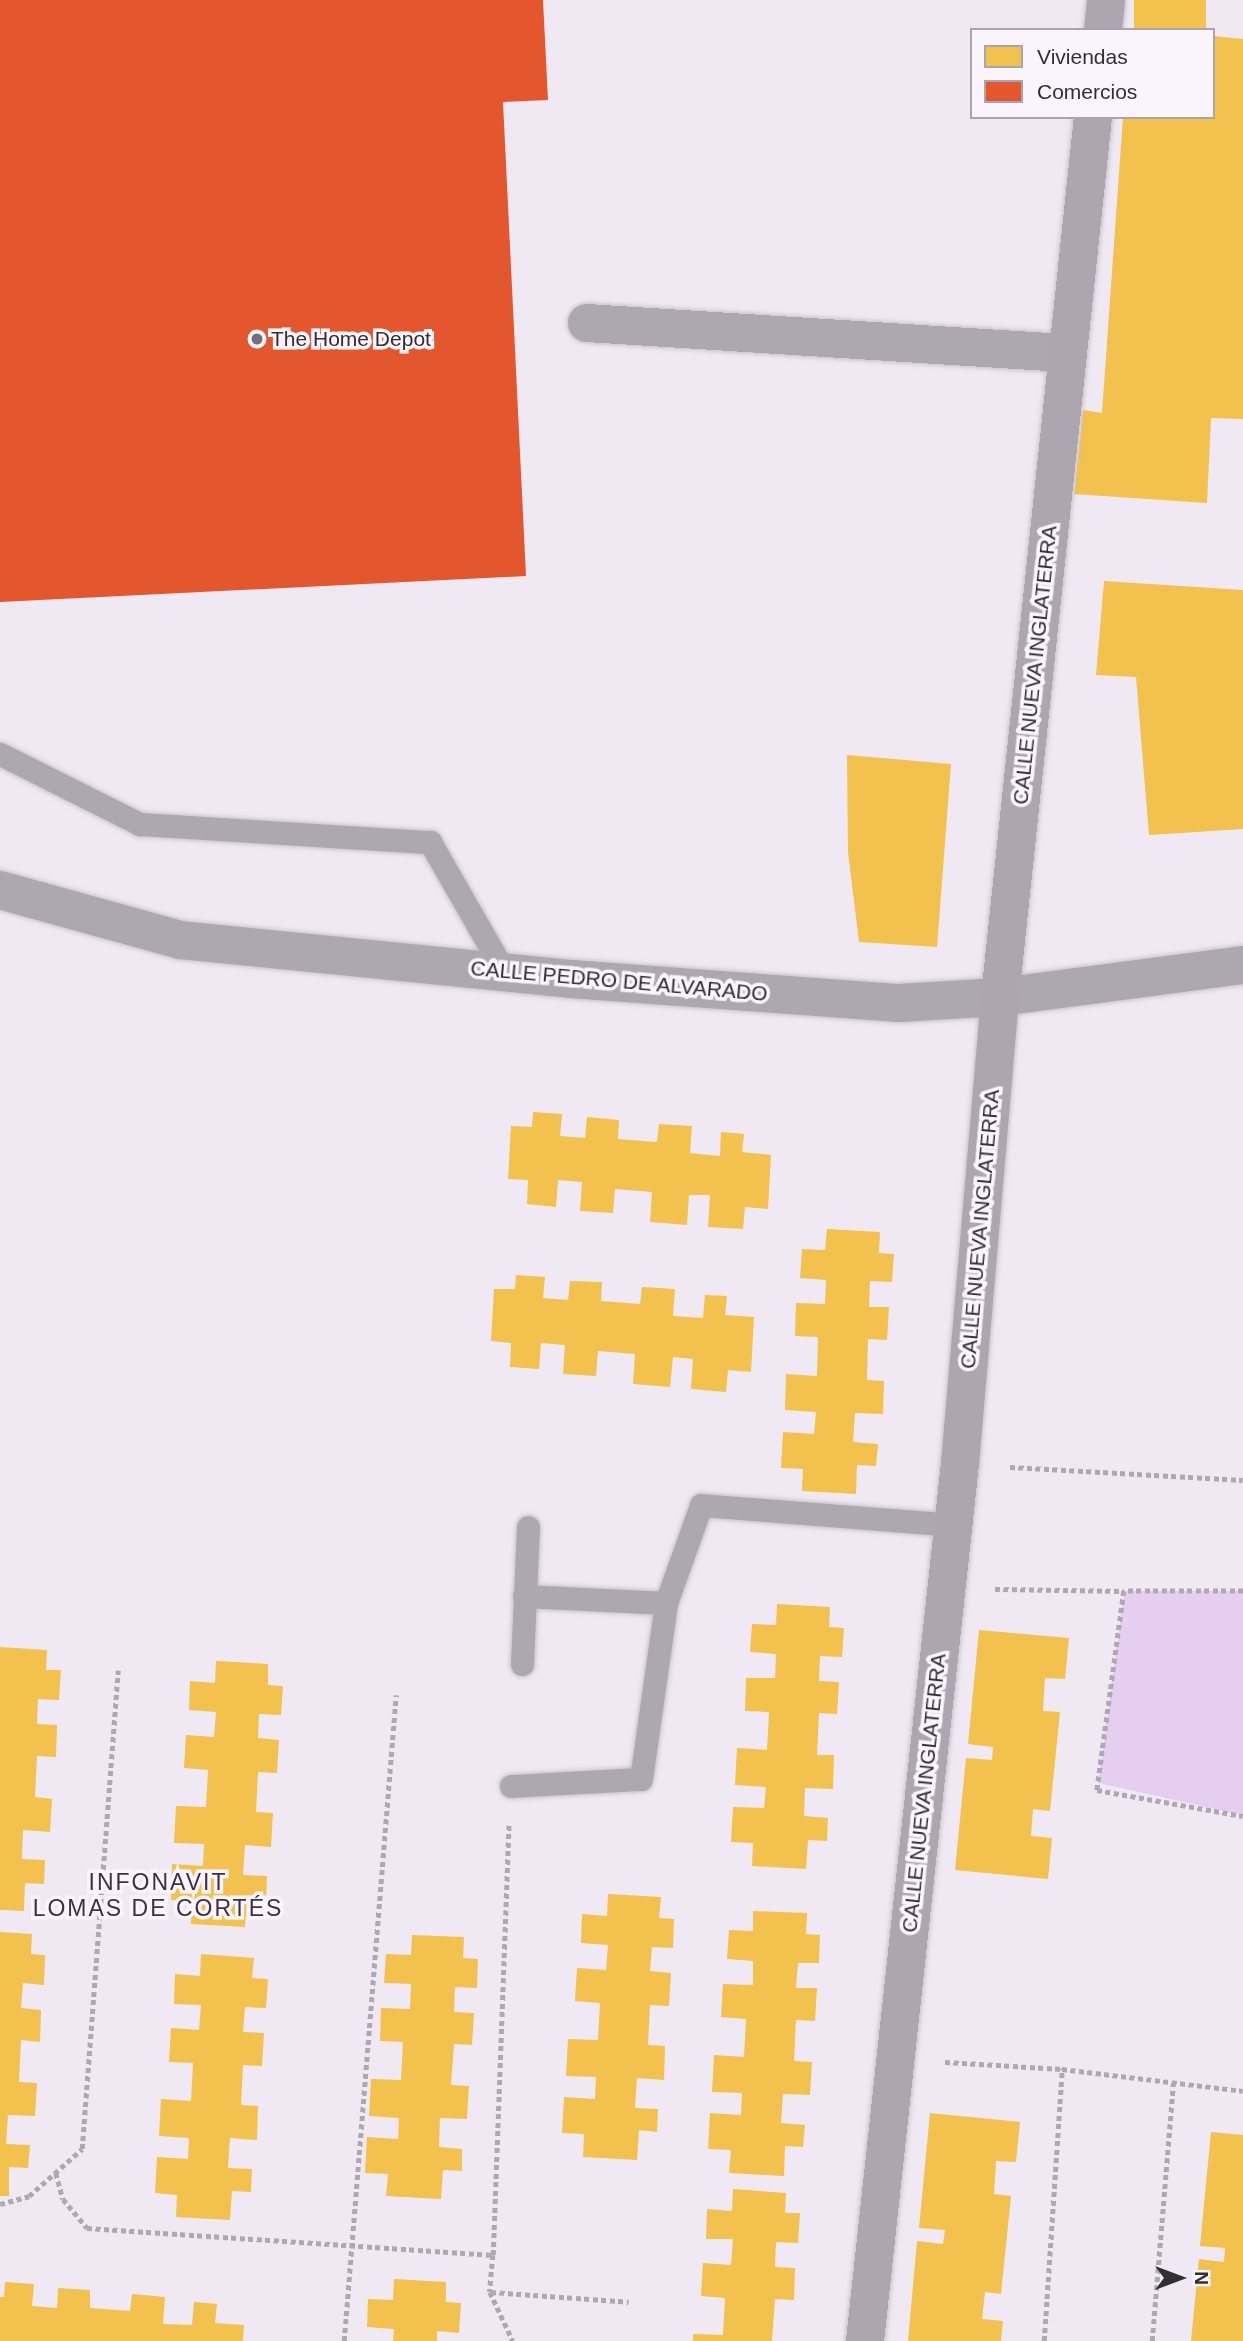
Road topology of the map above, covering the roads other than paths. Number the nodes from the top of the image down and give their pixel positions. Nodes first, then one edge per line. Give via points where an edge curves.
1 (1107, 0) edge
2 (1103, 28) edge
3 (1093, 119) edge
4 (587, 323) dead end
5 (1067, 353) junction
6 (0, 754) edge
7 (0, 890) edge
8 (1243, 965) edge
9 (505, 973) junction
10 (1000, 997) junction
11 (953, 1525) junction
12 (528, 1527) dead end
13 (524, 1596) junction
14 (666, 1603) junction
15 (522, 1664) dead end
16 (510, 1786) road end
17 (865, 2341) edge

1 - 2 main road
3 - 5 main road, CALLE NUEVA INGLATERRA
4 - 5 street
5 - 10 main road, CALLE NUEVA INGLATERRA
6 - 9 lane via 140,824 430,842
7 - 9 street, CALLE PEDRO DE ALVARADO via 180,940
8 - 10 street, CALLE PEDRO DE ALVARADO
9 - 10 street, CALLE PEDRO DE ALVARADO via 900,1003
10 - 11 main road, CALLE NUEVA INGLATERRA
11 - 14 lane via 701,1505
11 - 17 main road, CALLE NUEVA INGLATERRA
12 - 13 lane
13 - 14 lane
13 - 15 lane
14 - 16 lane via 641,1779

